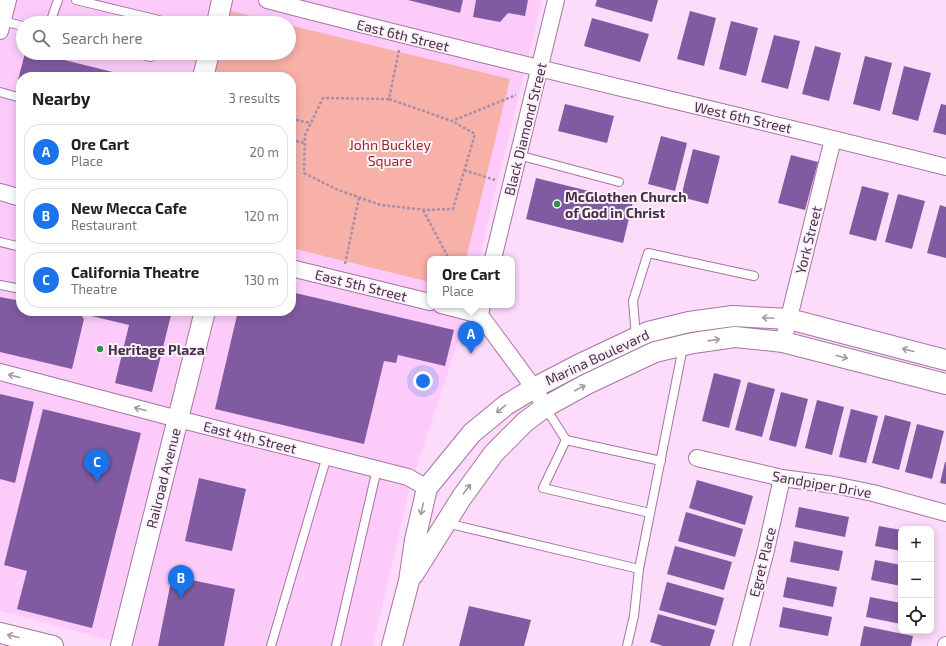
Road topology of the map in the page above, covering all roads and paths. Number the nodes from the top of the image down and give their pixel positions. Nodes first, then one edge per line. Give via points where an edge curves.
1 (8, 0) edge
2 (58, 0) edge
3 (76, 0) edge
4 (222, 0) edge
5 (267, 0) edge
6 (556, 0) edge
7 (52, 16) edge
8 (142, 16) edge
9 (219, 16) edge
10 (1, 26) edge
11 (16, 26) edge
12 (403, 35) junction
13 (207, 60) edge
14 (540, 68) junction
15 (204, 72) edge
16 (535, 87) junction
17 (0, 92) edge
18 (16, 97) edge
19 (389, 99) junction
20 (296, 120) edge
21 (452, 121) junction
22 (311, 123) junction
23 (833, 139) junction
24 (296, 141) edge
25 (305, 143) junction
26 (518, 155) junction
27 (946, 167) edge
28 (464, 170) junction
29 (619, 182) dead end
30 (510, 185) junction
31 (0, 192) edge
32 (16, 197) edge
33 (359, 198) junction
34 (422, 210) junction
35 (0, 242) edge
36 (16, 246) edge
37 (447, 256) edge
38 (494, 256) edge
39 (296, 269) edge
40 (754, 276) dead end
41 (342, 280) junction
42 (0, 285) edge
43 (16, 288) edge
44 (427, 301) edge
45 (465, 308) edge
46 (481, 310) edge
47 (204, 316) edge
48 (789, 319) junction
49 (636, 338) junction
50 (783, 342) junction
51 (684, 346) junction
52 (946, 360) edge
53 (0, 372) edge
54 (946, 384) edge
55 (534, 388) junction
56 (545, 407) junction
57 (178, 419) junction
58 (566, 440) junction
59 (327, 456) junction
60 (697, 458) dead end
61 (661, 461) junction
62 (377, 469) junction
63 (782, 478) junction
64 (427, 488) junction
65 (946, 512) edge
66 (650, 513) junction
67 (446, 523) junction
68 (639, 569) junction
69 (409, 582) junction
70 (0, 633) edge
71 (53, 646) edge
72 (121, 646) edge
73 (272, 646) edge
74 (336, 646) edge
75 (392, 646) edge
76 (627, 646) edge
77 (741, 646) edge

1 - 10 street
2 - 7 lane
3 - 8 lane
4 - 9 street
5 - 12 street, East 6th Street
6 - 14 street, Black Diamond Street
10 - 11 lane
12 - 14 street, East 6th Street
12 - 19 path
13 - 15 street
14 - 16 street, Black Diamond Street
14 - 23 street, West 6th Street
16 - 21 path
16 - 26 street, Black Diamond Street
17 - 18 lane
19 - 21 path
19 - 22 path via 323,98
20 - 22 path
21 - 28 path via 475,134
22 - 25 path via 305,135
23 - 27 street, West 6th Street
23 - 48 street, York Street
24 - 25 path
25 - 33 path via 304,172
26 - 29 lane
26 - 30 street, Black Diamond Street
28 - 30 path
28 - 34 path via 453,209
30 - 38 street, Black Diamond Street
31 - 32 street
33 - 34 path via 381,206
33 - 41 path
34 - 37 path
35 - 36 lane
39 - 41 street, East 5th Street
40 - 49 lane via 648,253 633,301
41 - 44 street, East 5th Street
42 - 43 lane
45 - 46 street
46 - 55 street
47 - 57 street, Railroad Avenue
48 -> 49 street, Marina Boulevard via 733,316 689,322 648,332
48 - 50 street, York Street
52 -> 48 street, Marina Boulevard
49 - 55 street, Marina Boulevard
51 -> 50 street, Marina Boulevard via 735,337
50 -> 54 street, Marina Boulevard
56 -> 51 street, Marina Boulevard via 655,352
51 - 61 lane
57 -> 53 street, East 4th Street
55 - 56 street
55 -> 64 street, Marina Boulevard via 506,405 472,433
56 - 58 lane
67 -> 56 street, Marina Boulevard via 494,453 525,422
57 - 59 street, East 4th Street
57 - 72 street, Railroad Avenue
58 - 61 lane
58 - 66 lane via 543,488
59 - 62 street, East 4th Street
59 - 73 lane
60 - 63 street, Sandpiper Drive
61 - 66 lane
62 - 64 street, East 4th Street via 408,477
62 - 74 lane
63 - 65 street, Sandpiper Drive via 873,493
63 - 77 street, Egret Place
64 -> 69 street, Marina Boulevard via 415,540
66 - 68 lane
67 - 68 lane
67 - 69 street, Marina Boulevard
68 - 76 lane via 634,616
69 - 75 street, Marina Boulevard
71 -> 70 street

